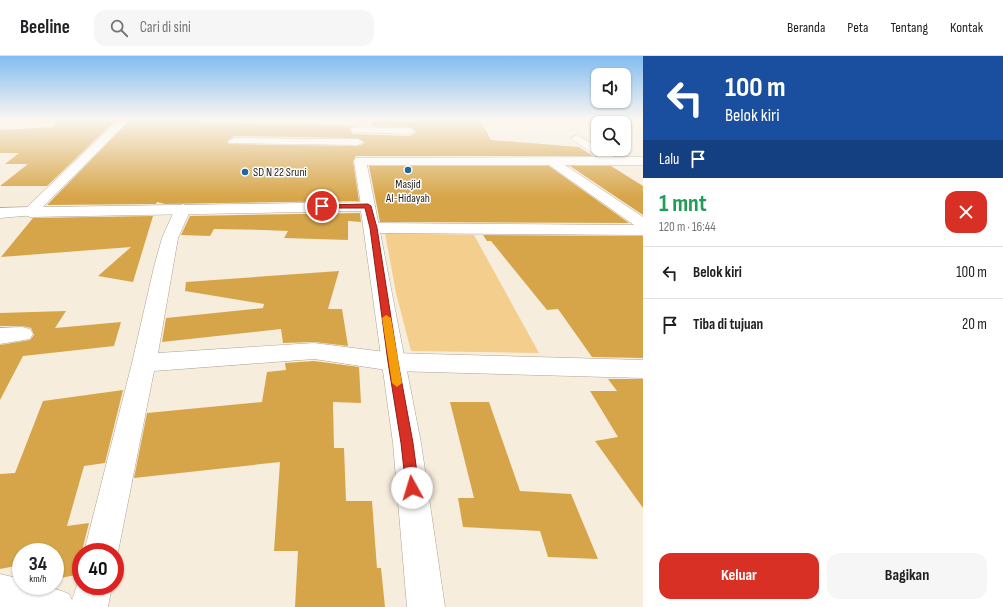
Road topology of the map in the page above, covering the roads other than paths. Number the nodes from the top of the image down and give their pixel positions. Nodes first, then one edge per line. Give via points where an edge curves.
1 (98, 146) edge
2 (358, 146) edge
3 (588, 146) edge
4 (360, 161) junction
5 (553, 162) junction
6 (613, 162) junction
7 (643, 162) edge
8 (368, 206) junction
9 (183, 209) junction
10 (30, 212) junction
11 (0, 213) edge
12 (643, 224) edge
13 (373, 228) junction
14 (643, 230) edge
15 (22, 334) dead end
16 (0, 336) edge
17 (393, 362) junction
18 (144, 363) junction
19 (643, 369) edge
20 (103, 543) edge
21 (0, 592) edge
22 (92, 595) edge
23 (56, 607) edge
24 (89, 607) edge
25 (426, 607) edge

1 - 10 street
2 - 4 street
3 - 6 street
4 - 5 street
4 - 8 street
5 - 6 street
5 - 12 street
6 - 7 street
8 - 9 street
8 - 13 street
9 - 10 street
9 - 18 street via 170,238
10 - 11 street
13 - 14 street
13 - 17 street
15 - 16 street
17 - 18 street via 314,352
17 - 19 street
17 - 25 street via 407,443
18 - 20 street
21 - 23 street
22 - 24 street

